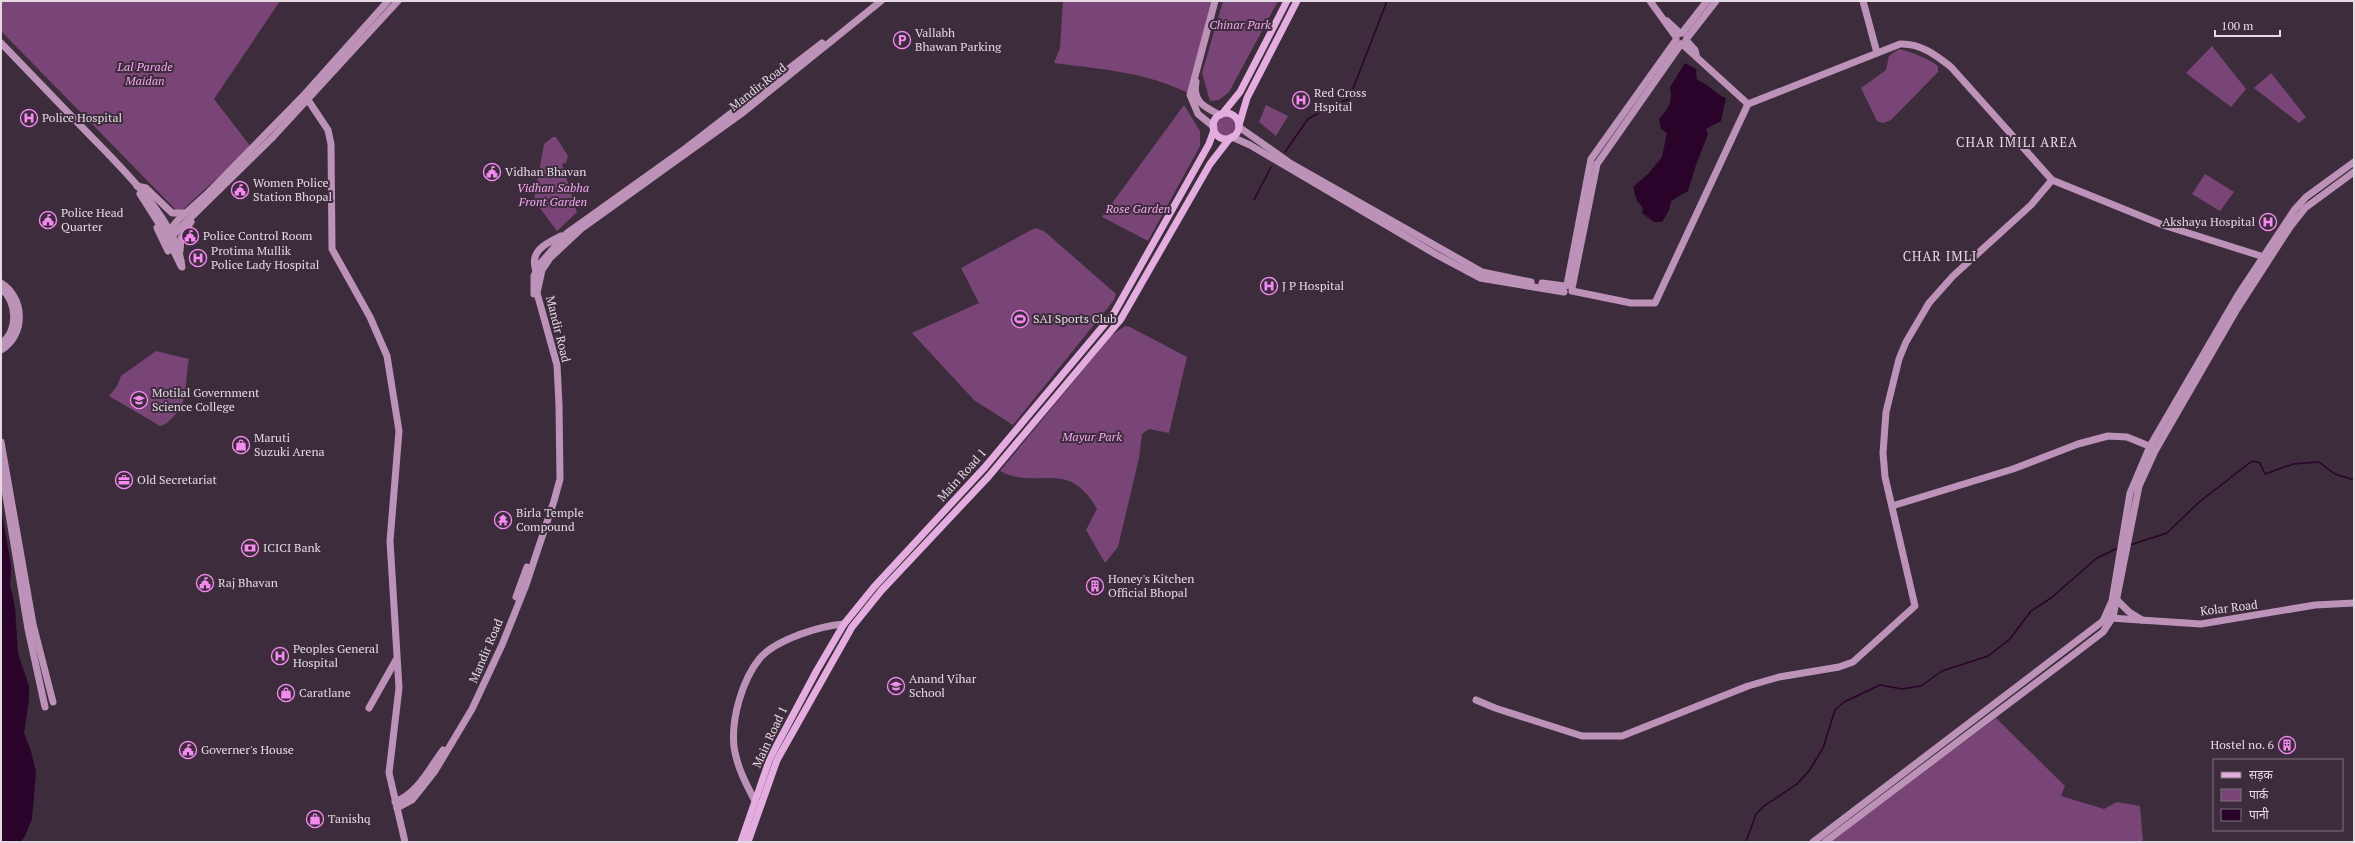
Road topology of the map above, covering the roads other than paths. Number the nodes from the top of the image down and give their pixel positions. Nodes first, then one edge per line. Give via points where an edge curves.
1 (388, 1) edge
2 (398, 1) edge
3 (873, 1) edge
4 (881, 1) edge
5 (1215, 1) edge
6 (1219, 1) edge
7 (1287, 1) edge
8 (1297, 1) edge
9 (1650, 1) edge
10 (1707, 1) edge
11 (1716, 1) edge
12 (1863, 1) edge
13 (1701, 14) junction
14 (1681, 39) junction
15 (1, 43) edge
16 (1877, 53) junction
17 (793, 69) junction
18 (308, 100) junction
19 (1748, 104) junction
20 (1221, 114) junction
21 (1239, 126) junction
22 (1214, 129) junction
23 (1231, 138) junction
24 (2354, 162) edge
25 (2354, 172) edge
26 (2052, 180) junction
27 (136, 186) junction
28 (143, 200) junction
29 (203, 206) junction
30 (185, 213) junction
31 (169, 235) junction
32 (180, 254) junction
33 (2262, 259) junction
34 (182, 267) junction
35 (1, 283) edge
36 (1568, 288) junction
37 (1, 290) edge
38 (1, 343) edge
39 (1, 350) edge
40 (1, 442) edge
41 (2153, 447) junction
42 (1, 466) edge
43 (973, 480) junction
44 (978, 488) junction
45 (1892, 506) junction
46 (2122, 555) junction
47 (2117, 600) junction
48 (2354, 603) edge
49 (2110, 618) junction
50 (2143, 621) junction
51 (844, 624) junction
52 (397, 658) junction
53 (1476, 700) dead end
54 (53, 702) dead end
55 (45, 707) dead end
56 (369, 708) dead end
57 (755, 801) junction
58 (396, 805) junction
59 (1824, 840) edge
60 (405, 842) edge
61 (741, 842) edge
62 (748, 842) edge
63 (1813, 842) edge

1 - 30 street via 303,96
2 - 18 street
3 - 17 street, Mandir Road
4 - 17 street, Mandir Road
5 - 22 street via 1190,96 1198,114
6 - 20 street via 1195,90 1200,103
7 - 20 main road via 1240,92
8 - 21 main road via 1247,98
9 - 14 street
10 - 13 street
11 - 13 street
12 - 16 street
13 - 14 street
14 - 19 street
14 - 36 street via 1597,164
15 - 27 street
16 - 19 street
16 - 26 street via 1905,44 1920,47 1937,56 1951,67
17 - 58 street, Mandir Road via 567,233 543,258 536,271 534,292 553,367 556,479 503,631 473,699 451,738 414,790
17 - 58 street, Mandir Road via 687,154 581,228 555,253 542,270 538,293 557,365 560,480 556,495 526,585 472,709 435,771 412,800
18 - 29 street
18 - 52 street via 328,130 331,144 332,250 370,317 387,356 398,431 390,541
19 - 36 street via 1655,303 1631,303
20 - 21 main road via 1232,114
20 - 22 main road via 1215,120
21 - 23 main road
21 - 36 street via 1296,167 1482,272
22 - 23 main road via 1219,137
22 - 43 main road, Main Road 1 via 1209,144 1114,313
23 - 36 street via 1250,145 1480,278
23 - 44 main road, Main Road 1 via 1210,164 1121,319
24 - 33 street via 2300,202
25 - 33 street via 2305,208
26 - 33 street via 2163,225
26 - 45 street via 2018,218 1953,276 1929,303 1906,342 1892,383 1883,435 1885,477
27 - 28 street
27 - 30 street via 146,188 172,213
27 - 31 street via 153,204
28 - 31 street
28 - 34 street via 172,260
29 - 31 street
29 - 32 street via 181,238
30 - 31 street
31 - 32 street
31 - 34 street
32 - 34 street
33 - 41 street
35 - 39 street via 14,294 19,315 17,333 10,344
37 - 38 street via 11,302 13,324 8,337
40 - 54 street via 33,624
41 - 45 street via 2127,437 2108,436 2078,444 2013,469
41 - 46 street via 2132,488
42 - 55 street via 28,629
43 - 44 street
43 - 51 main road, Main Road 1 via 874,587
44 - 62 main road, Main Road 1 via 881,591 852,626 777,760
45 - 53 street via 1915,606 1853,662 1839,667 1779,676 1622,736 1582,736 1502,711
46 - 47 street
46 - 49 street
47 - 49 street
47 - 50 street
48 - 50 street, Kolar Road via 2315,605 2220,623
49 - 50 street, Kolar Road
49 - 59 street
51 - 57 main road, Main Road 1 via 787,724 770,758
51 - 57 street via 811,630 770,650 760,658 744,687 738,701 734,724 734,747 739,768
52 - 56 street
52 - 58 street via 399,688 389,773
57 - 61 main road, Main Road 1
58 - 60 street
59 - 63 street

